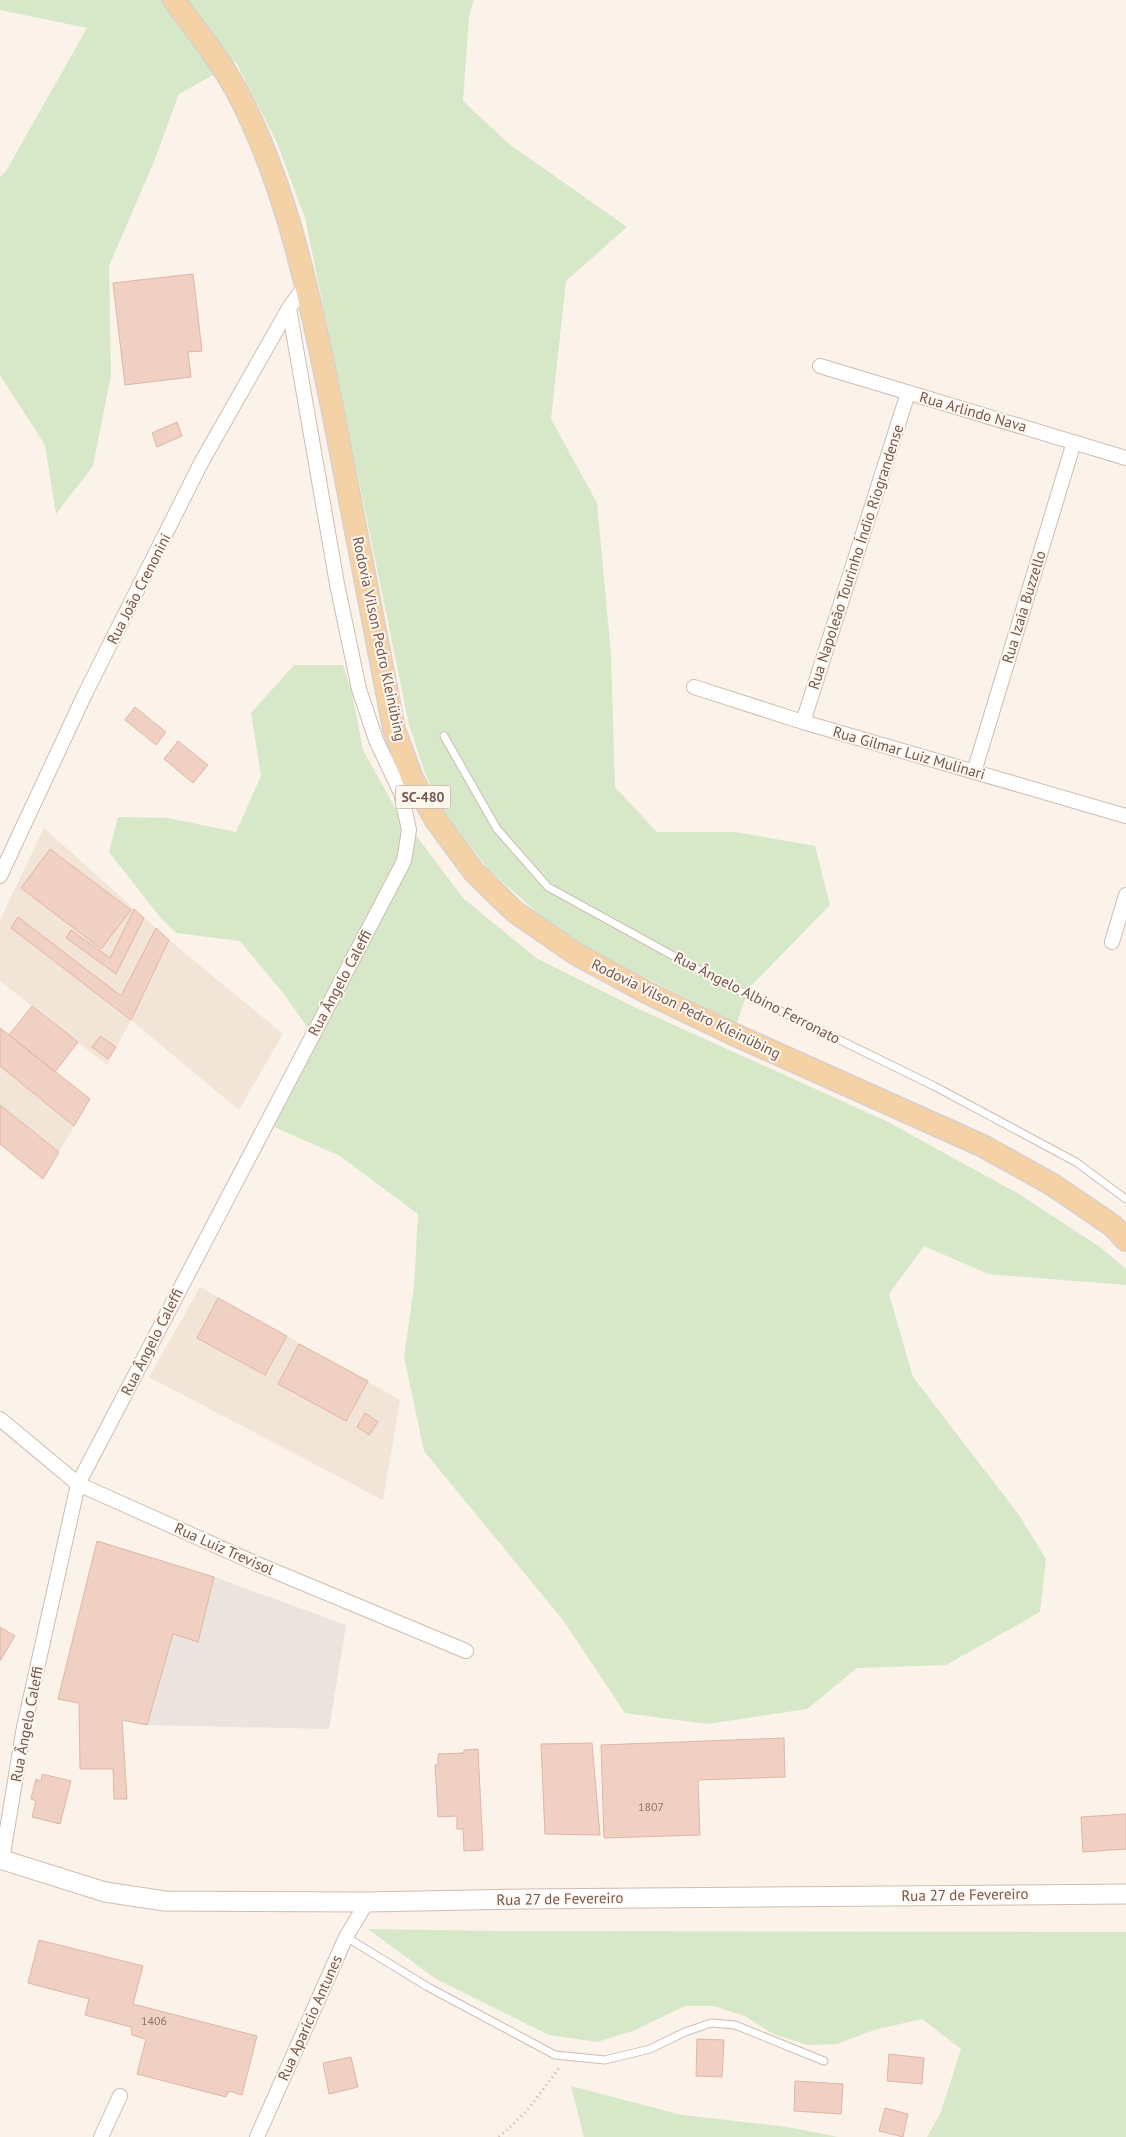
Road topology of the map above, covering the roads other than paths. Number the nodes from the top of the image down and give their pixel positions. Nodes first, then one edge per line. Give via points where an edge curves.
1 (174, 0) edge
2 (306, 285) junction
3 (289, 308) junction
4 (820, 366) dead end
5 (908, 393) junction
6 (1074, 442) junction
7 (1126, 458) edge
8 (694, 687) dead end
9 (803, 722) junction
10 (444, 736) dead end
11 (974, 772) junction
12 (1126, 816) edge
13 (0, 876) edge
14 (1126, 895) edge
15 (1112, 942) dead end
16 (1126, 1199) edge
17 (1126, 1240) edge
18 (0, 1419) edge
19 (78, 1484) junction
20 (466, 1651) dead end
21 (1, 1859) edge
22 (1126, 1894) edge
23 (367, 1902) junction
24 (346, 1937) junction
25 (824, 2061) dead end
26 (120, 2096) dead end
27 (101, 2137) edge
28 (257, 2137) edge

1 - 2 main road, Rodovia Vilson Pedro Kleinübing / SC-480 via 223,68 260,139 290,223
2 - 3 street, Rua João Crenonini
2 - 17 main road, Rodovia Vilson Pedro Kleinübing / SC-480 via 394,729 412,778 430,811 474,872 514,911 576,954 731,1033 983,1146 1053,1185 1112,1226
3 - 13 street, Rua João Crenonini via 202,463 85,694
3 - 19 street, Rua Ângelo Caleffi via 337,584 359,689 376,740 400,792 409,830 404,861
4 - 5 street, Rua Arlindo Nava
5 - 6 street, Rua Arlindo Nava
5 - 9 street, Rua Napoleão Tourinho Índio Riograndense
6 - 7 street, Rua Arlindo Nava
6 - 11 street, Rua Izaia Buzzello
8 - 9 street, Rua Gilmar Luiz Mulinari
9 - 11 street, Rua Gilmar Luiz Mulinari
10 - 16 lane, Rua Ângelo Albino Ferronato via 497,829 548,887 719,981 934,1086 1076,1162
11 - 12 street, Rua Gilmar Luiz Mulinari
14 - 15 street
18 - 19 street, Rua Luiz Trevisol
19 - 20 street, Rua Luiz Trevisol via 257,1564
19 - 21 street, Rua Ângelo Caleffi via 24,1727
21 - 23 main road, Rua 27 de Fevereiro via 105,1892 165,1902
22 - 23 main road, Rua 27 de Fevereiro
23 - 24 street, Rua Aparício Antunes
24 - 25 lane via 428,1987 555,2055 605,2060 650,2049 711,2023 734,2025
24 - 28 street, Rua Aparício Antunes
26 - 27 street

